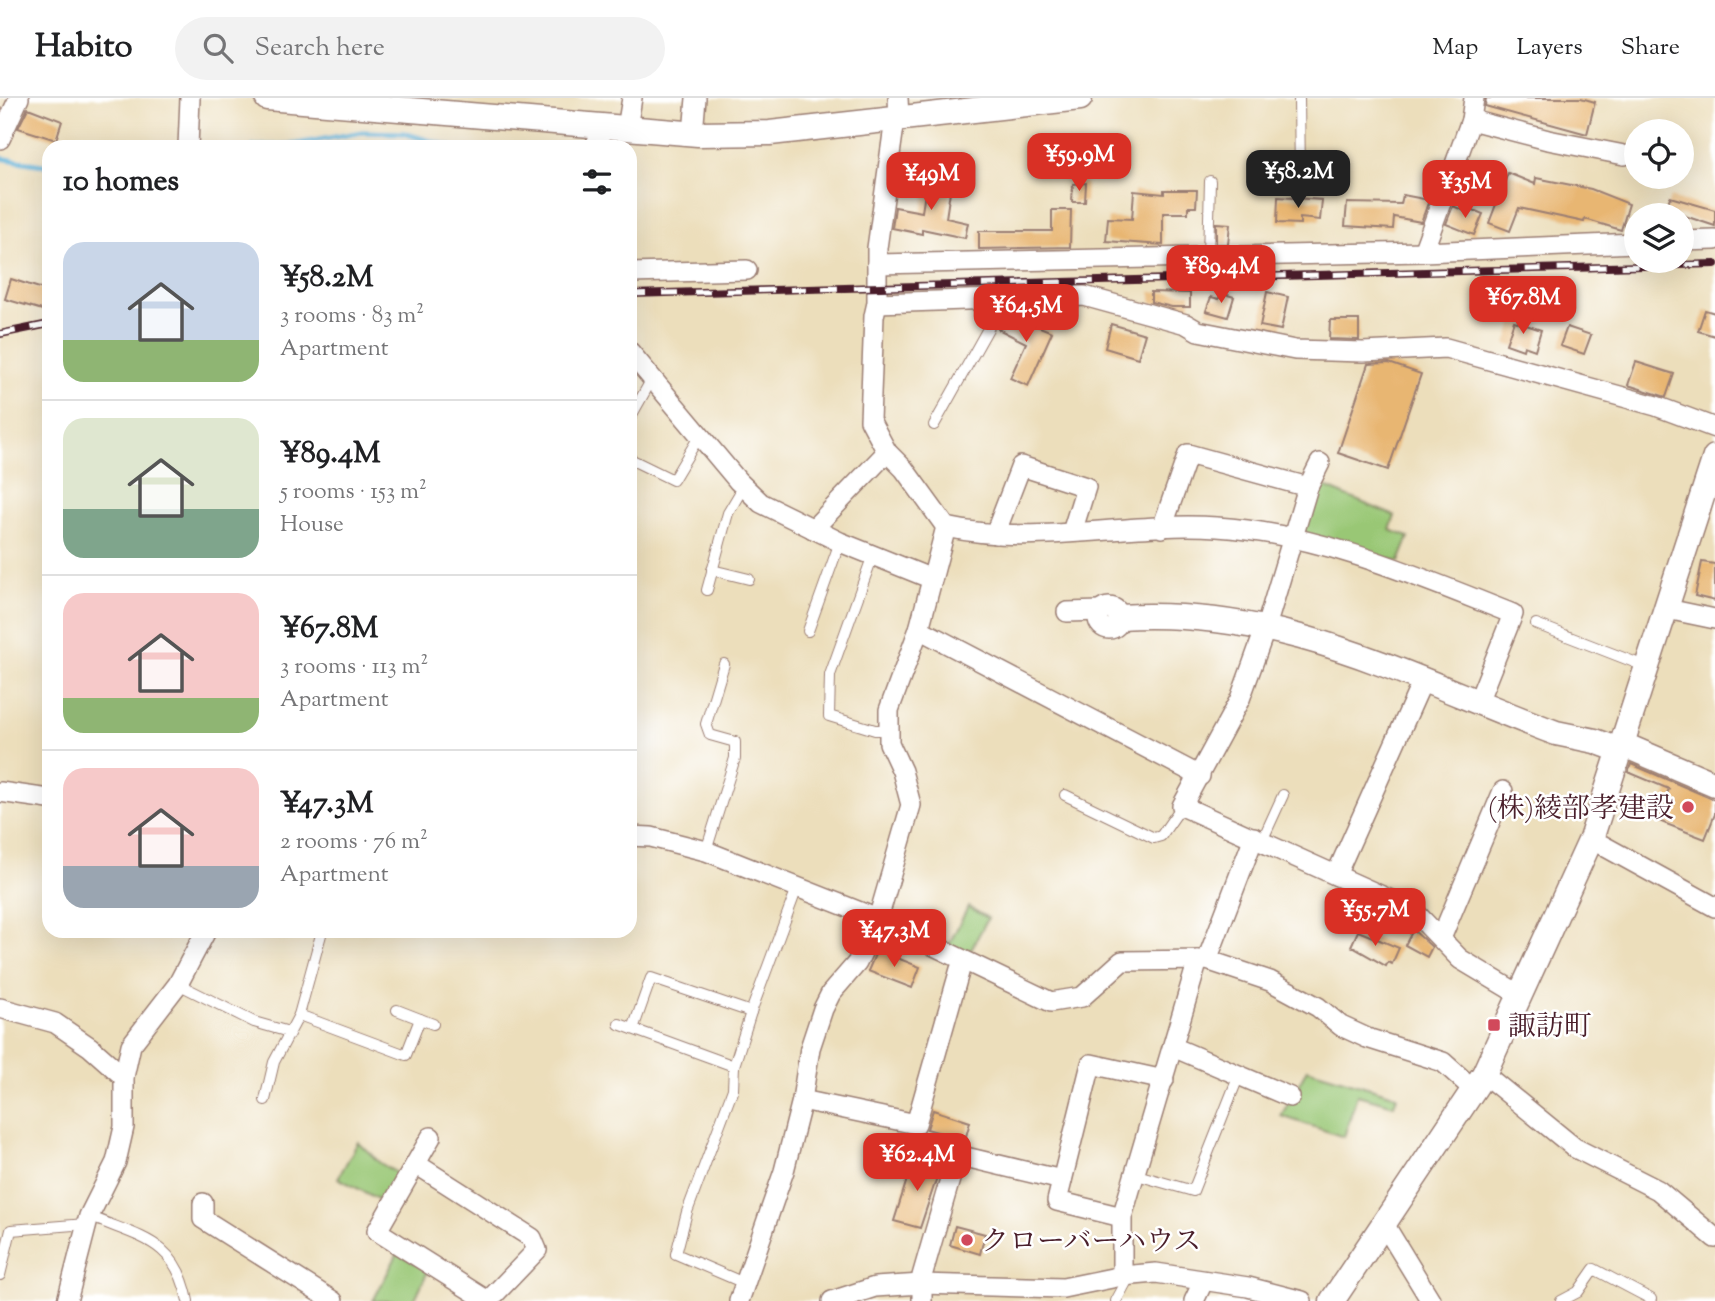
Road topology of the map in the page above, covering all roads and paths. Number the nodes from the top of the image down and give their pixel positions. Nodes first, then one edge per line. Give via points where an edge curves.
1 (19, 98) edge
2 (190, 98) edge
3 (267, 98) edge
4 (632, 98) edge
5 (696, 98) edge
6 (1080, 98) edge
7 (1299, 98) edge
8 (1475, 98) edge
9 (441, 105) edge
10 (897, 112) edge
11 (1471, 120) junction
12 (609, 134) edge
13 (693, 134) junction
14 (0, 139) edge
15 (188, 140) edge
16 (1624, 155) dead end
17 (1300, 175) dead end
18 (1210, 181) dead end
19 (1715, 240) edge
20 (1694, 241) edge
21 (1624, 244) edge
22 (1423, 252) junction
23 (1208, 257) junction
24 (877, 264) junction
25 (747, 270) dead end
26 (637, 273) edge
27 (1004, 299) junction
28 (877, 303) junction
29 (637, 360) edge
30 (653, 377) junction
31 (637, 406) edge
32 (934, 425) dead end
33 (1715, 428) edge
34 (700, 435) junction
35 (887, 452) junction
36 (1715, 457) edge
37 (637, 462) edge
38 (1320, 463) dead end
39 (744, 486) junction
40 (1308, 487) junction
41 (946, 527) junction
42 (1161, 528) junction
43 (813, 530) junction
44 (1072, 532) junction
45 (995, 534) junction
46 (1293, 538) junction
47 (840, 542) junction
48 (873, 555) junction
49 (712, 570) junction
50 (749, 579) dead end
51 (932, 579) junction
52 (707, 590) dead end
53 (1667, 609) junction
54 (1067, 612) dead end
55 (1111, 614) joint
56 (1715, 620) edge
57 (1536, 624) dead end
58 (1266, 627) junction
59 (919, 629) junction
60 (808, 631) dead end
61 (724, 664) dead end
62 (1649, 667) junction
63 (1423, 680) junction
64 (1478, 702) junction
65 (889, 730) junction
66 (1623, 748) junction
67 (1199, 775) junction
68 (1715, 784) edge
69 (1503, 791) dead end
70 (0, 792) edge
71 (1065, 795) dead end
72 (1283, 795) dead end
73 (42, 798) edge
74 (1182, 806) junction
75 (637, 836) edge
76 (1258, 839) junction
77 (1591, 839) junction
78 (706, 852) junction
79 (1336, 875) junction
80 (797, 888) junction
81 (1715, 907) edge
82 (878, 919) junction
83 (1442, 936) junction
84 (202, 938) edge
85 (320, 938) edge
86 (1203, 960) junction
87 (960, 969) dead end
88 (178, 984) junction
89 (1520, 995) junction
90 (0, 1008) edge
91 (397, 1010) dead end
92 (751, 1012) junction
93 (299, 1015) junction
94 (420, 1019) junction
95 (433, 1024) dead end
96 (619, 1024) dead end
97 (633, 1029) junction
98 (289, 1032) junction
99 (1173, 1046) junction
100 (734, 1066) junction
101 (1239, 1075) junction
102 (124, 1077) junction
103 (1164, 1080) junction
104 (1479, 1081) junction
105 (1290, 1097) dead end
106 (265, 1100) dead end
107 (803, 1100) junction
108 (431, 1137) dead end
109 (416, 1164) junction
110 (1137, 1175) junction
111 (1062, 1180) junction
112 (203, 1203) dead end
113 (1122, 1217) junction
114 (88, 1220) junction
115 (1384, 1224) junction
116 (1715, 1238) edge
117 (0, 1275) edge
118 (1126, 1275) junction
119 (1203, 1282) junction
120 (742, 1292) edge
121 (922, 1293) edge
122 (308, 1295) edge
123 (1010, 1295) edge
124 (1651, 1298) dead end
125 (66, 1301) edge
126 (188, 1301) edge
127 (333, 1301) edge
128 (832, 1301) edge
129 (1116, 1301) edge
130 (1194, 1301) edge
131 (1302, 1301) edge
132 (1332, 1301) edge
133 (1431, 1301) edge
134 (1561, 1301) edge

1 - 14 street
2 - 15 street
3 - 9 street
4 - 12 street
5 - 13 street
6 - 10 street
7 - 17 lane
8 - 11 street
9 - 12 street
10 - 13 street via 770,133
10 - 24 street
11 - 16 street
11 - 22 street
12 - 13 street
18 - 23 lane
19 - 20 street
21 - 22 street
22 - 23 street
23 - 24 street
24 - 28 street
25 - 26 street
27 - 28 street
27 - 32 lane
27 - 33 street via 1084,296 1198,331 1295,350 1446,348 1656,406
28 - 35 street via 869,411
29 - 30 street
30 - 31 lane
30 - 34 street
34 - 37 lane via 673,480
34 - 39 street
35 - 41 street
35 - 43 street
36 - 53 street
38 - 40 street
39 - 43 street via 767,507
39 - 49 lane via 728,513
40 - 42 street via 1188,453
40 - 46 street
41 - 45 street
41 - 51 street
42 - 44 street
42 - 46 street via 1214,527
43 - 47 street
44 - 45 street
44 - 45 street via 1086,487 1021,466
46 - 58 street
46 - 64 street via 1361,555 1513,614
47 - 48 street
47 - 60 lane
48 - 51 street
48 - 65 lane via 830,675 829,721
49 - 50 lane
49 - 52 lane
51 - 59 street
53 - 56 street
53 - 62 street
54 - 55 street
55 - 58 street via 1186,616
57 - 62 lane
58 - 63 street via 1309,637
58 - 67 street via 1240,699
59 - 65 street via 892,697
59 - 67 street
61 - 78 lane via 706,724 710,735 735,742 735,758
62 - 66 street
63 - 64 street
63 - 79 street
64 - 66 street via 1556,733
65 - 82 street via 889,743 911,805
66 - 68 street
66 - 77 street
67 - 74 street
69 - 83 street
70 - 73 street
71 - 74 lane via 1154,838 1161,836
72 - 76 lane
74 - 76 street
75 - 78 street
76 - 79 street
76 - 86 street
77 - 81 street
77 - 89 street
78 - 80 street
79 - 83 street via 1413,911
80 - 82 street
80 - 92 lane
82 - 86 street via 1051,1002 1082,997 1122,961
82 - 107 street via 858,963 822,1009 810,1048
83 - 89 street via 1460,959
84 - 88 street
85 - 93 lane
86 - 99 street
86 - 104 street via 1270,981 1318,1007 1341,1026 1443,1062
87 - 107 street via 916,1124
88 - 98 lane via 254,1021
88 - 102 street via 131,1045
89 - 104 street
90 - 102 street via 55,1023
91 - 94 lane
92 - 97 lane via 651,978
92 - 100 lane
93 - 94 lane via 406,1055
93 - 98 lane
94 - 95 lane
96 - 97 lane
97 - 100 lane
98 - 106 lane via 274,1062
99 - 101 street
99 - 103 street
100 - 120 lane via 733,1089 676,1254
101 - 105 street
101 - 110 lane via 1193,1191
102 - 114 street via 124,1127 116,1162
103 - 110 street
103 - 111 street via 1091,1064
104 - 115 street
104 - 116 street via 1575,1148 1658,1190
107 - 120 street
108 - 109 street
109 - 109 street via 377,1231 488,1301 537,1250 532,1238
110 - 113 street
111 - 113 street via 1057,1201
111 - 121 street via 957,1155
112 - 122 street via 203,1219
113 - 118 street
114 - 117 lane via 11,1230
114 - 125 street
114 - 126 lane via 163,1248 183,1275
115 - 132 street
115 - 133 street
118 - 119 street via 1156,1273
118 - 123 street
118 - 129 lane
119 - 130 street
119 - 131 street via 1248,1287
121 - 123 street
121 - 128 street via 875,1287
122 - 127 street
124 - 134 lane via 1594,1269 1578,1292

